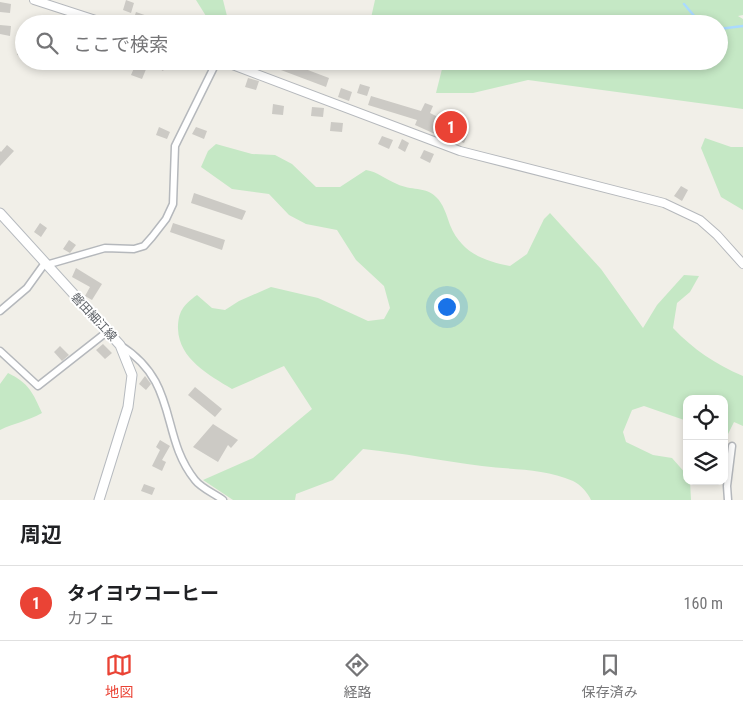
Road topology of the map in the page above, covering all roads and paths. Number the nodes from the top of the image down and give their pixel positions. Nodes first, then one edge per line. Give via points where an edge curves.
1 (34, 0) edge
2 (80, 15) edge
3 (213, 70) edge
4 (246, 70) edge
5 (0, 213) edge
6 (45, 264) junction
7 (743, 264) edge
8 (0, 311) edge
9 (108, 331) junction
10 (120, 345) junction
11 (0, 351) edge
12 (732, 446) dead end
13 (99, 500) edge
14 (223, 500) edge
15 (728, 500) edge

1 - 2 street
3 - 6 street via 175,146 173,204 152,237 144,246 134,249 105,248
4 - 7 street via 460,151 664,203 700,220
5 - 6 main road, 磐田細江線
6 - 8 street via 27,288
6 - 9 main road, 磐田細江線
9 - 10 main road, 磐田細江線
9 - 11 street via 38,386
10 - 13 main road, 磐田細江線 via 132,375 128,407
10 - 14 street via 136,355 157,384 178,448 196,482
12 - 15 street

